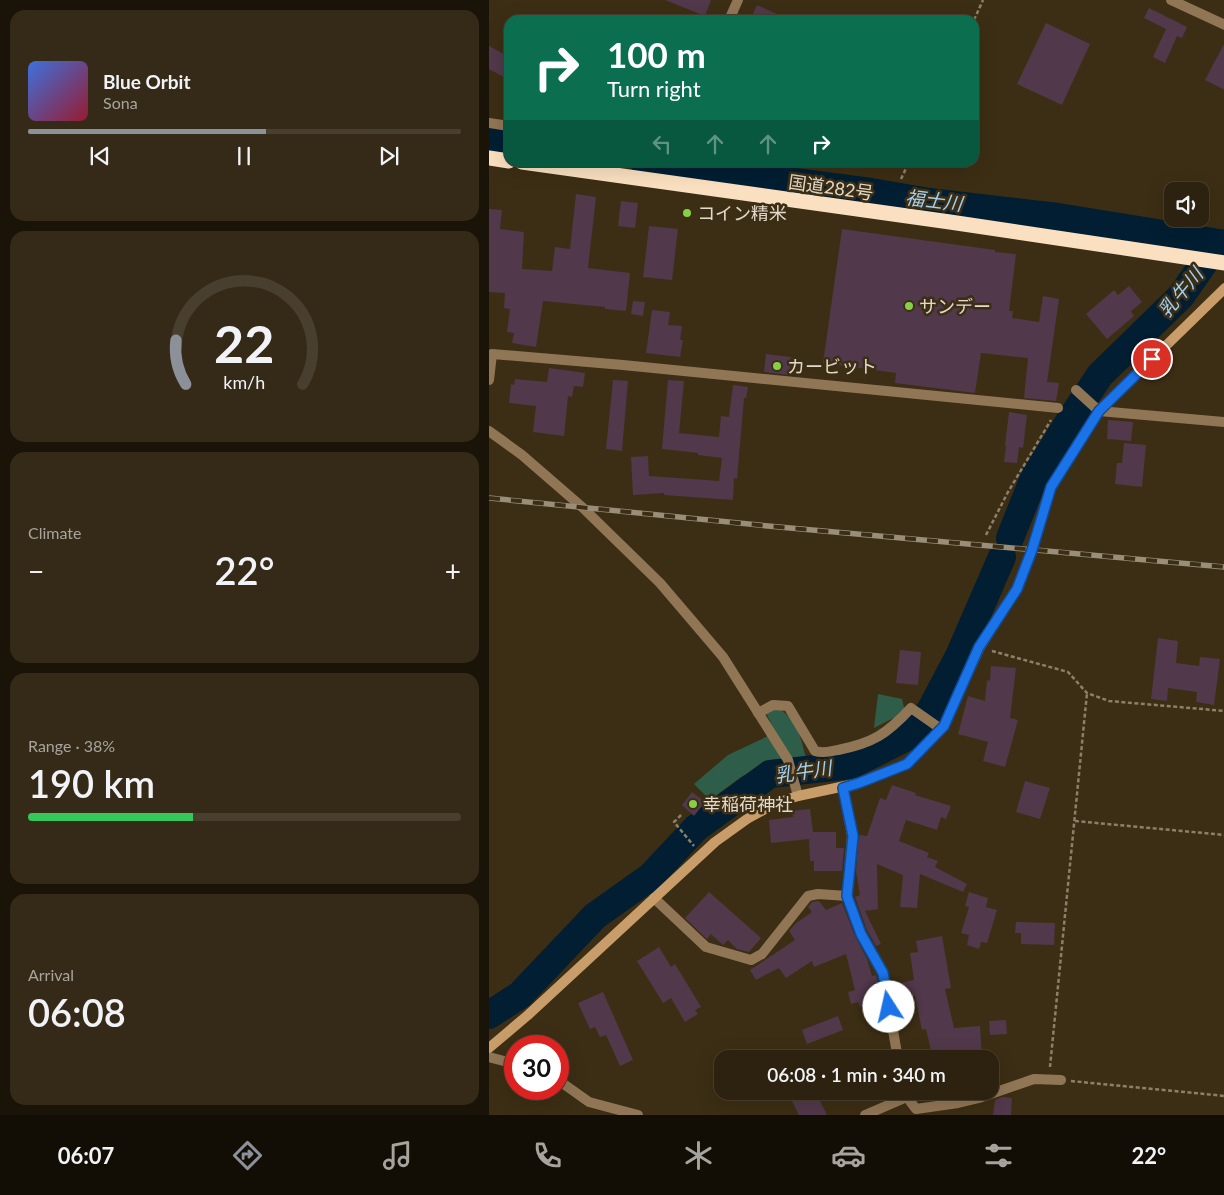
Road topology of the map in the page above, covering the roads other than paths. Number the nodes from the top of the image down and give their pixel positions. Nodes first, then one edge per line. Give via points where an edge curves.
1 (738, 0) edge
2 (1171, 0) edge
3 (731, 15) edge
4 (1224, 25) edge
5 (489, 123) edge
6 (504, 125) edge
7 (489, 158) edge
8 (504, 160) edge
9 (557, 167) edge
10 (1224, 263) edge
11 (1224, 288) edge
12 (489, 380) edge
13 (1076, 390) dead end
14 (1058, 408) road end
15 (1097, 408) junction
16 (1224, 422) edge
17 (489, 431) edge
18 (758, 713) junction
19 (940, 729) junction
20 (843, 788) junction
21 (798, 796) junction
22 (847, 896) junction
23 (654, 898) junction
24 (489, 1048) edge
25 (896, 1050) edge
26 (489, 1057) edge
27 (504, 1061) edge
28 (1061, 1080) road end
29 (569, 1088) edge
30 (894, 1100) edge
31 (910, 1100) edge
32 (917, 1112) edge
33 (638, 1115) edge
34 (865, 1115) edge

1 - 3 street
2 - 4 street
5 - 6 street
7 - 8 highway
9 - 10 highway, 国道282号
11 - 15 street
12 - 14 street via 493,354
13 - 15 street
15 - 16 street
15 - 19 street via 1051,487 1017,589 979,647
17 - 18 street via 523,455 582,507 660,583 723,657
18 - 19 street via 773,705 788,706 815,750 821,753 854,747 877,738 894,727 911,708
18 - 21 street via 788,760
19 - 20 street via 907,764
20 - 21 street
20 - 22 street via 853,836
21 - 23 street via 774,804 747,819 715,842
22 - 23 street via 808,896 762,954 751,960 706,947
22 - 25 street via 861,934 883,973
23 - 24 street via 528,1016
26 - 27 street
28 - 32 street via 1034,1079 979,1098
29 - 33 street via 589,1102
30 - 34 street
31 - 32 street

